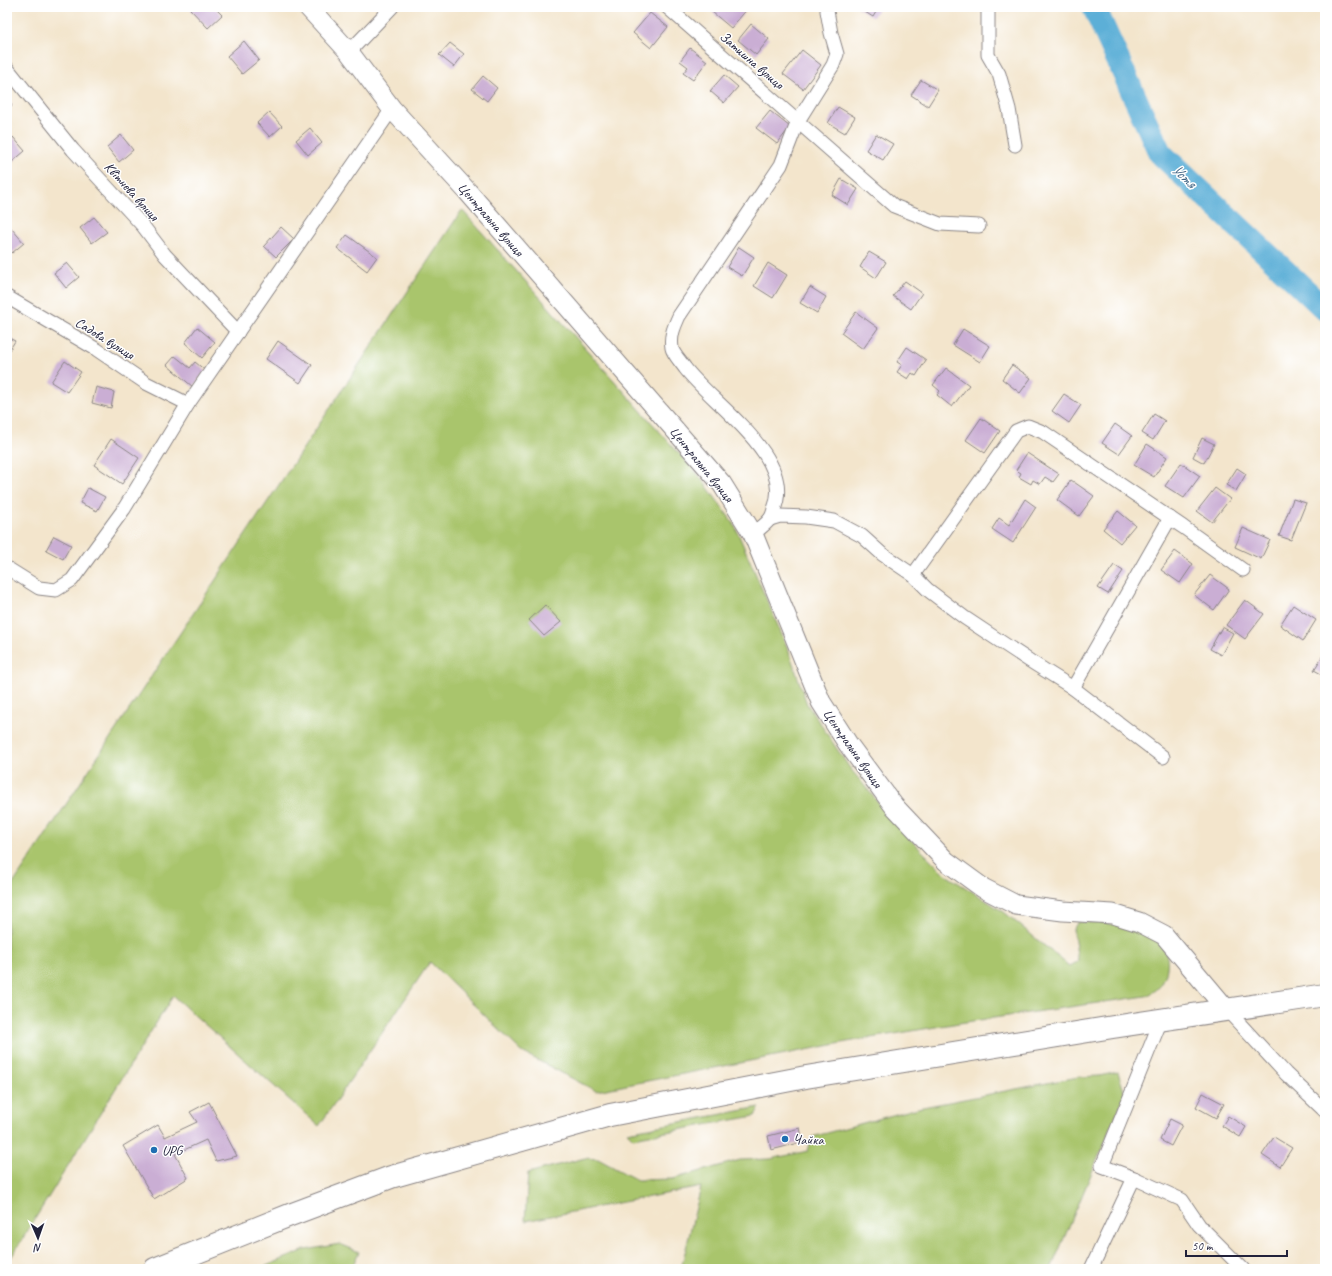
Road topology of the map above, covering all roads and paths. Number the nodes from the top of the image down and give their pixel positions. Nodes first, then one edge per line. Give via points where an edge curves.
1 (308, 7) edge
2 (392, 7) edge
3 (667, 7) edge
4 (829, 7) edge
5 (988, 7) edge
6 (349, 52) junction
7 (7, 68) edge
8 (392, 109) junction
9 (798, 121) junction
10 (1015, 145) dead end
11 (978, 226) dead end
12 (7, 297) edge
13 (238, 332) junction
14 (188, 404) junction
15 (1170, 518) junction
16 (770, 519) junction
17 (753, 534) junction
18 (7, 568) edge
19 (1243, 570) dead end
20 (913, 575) junction
21 (1074, 688) junction
22 (1163, 757) dead end
23 (1325, 995) edge
24 (1227, 1010) junction
25 (1161, 1020) junction
26 (1325, 1110) edge
27 (1134, 1178) junction
28 (155, 1269) edge
29 (1092, 1269) edge
30 (1243, 1269) edge

1 - 6 street, Центральна вулиця
2 - 6 street
3 - 9 street, Затишна вулиця
4 - 9 street via 827,11 837,54 833,65
5 - 10 street via 988,55 999,74 1009,109
6 - 8 street, Центральна вулиця
7 - 13 street, Квітнева вулиця via 73,150 143,226 165,255
8 - 13 street
8 - 17 street, Центральна вулиця via 468,192 722,484
9 - 11 street, Затишна вулиця via 894,206 940,224
9 - 16 street via 781,165 679,316 671,334 672,350 691,376 747,430 771,464 778,481 779,499
12 - 14 street, Садова вулиця via 96,349 146,383
13 - 14 street
14 - 18 street via 124,509 72,580 56,590 39,588
15 - 19 street
15 - 20 street via 1043,432 1028,426 1016,431
15 - 21 street
16 - 17 street
16 - 20 street via 780,516 834,521 862,536 882,554
17 - 24 street, Центральна вулиця via 821,702 848,744 894,806 946,861 983,888 1016,905 1114,914 1139,922 1164,935
20 - 21 street via 928,590 965,618
21 - 22 street
23 - 24 highway
24 - 25 highway
24 - 26 street via 1286,1074
25 - 27 street via 1102,1166
25 - 28 highway via 806,1077 610,1115 391,1177
27 - 29 street
27 - 30 street via 1182,1200 1199,1225

